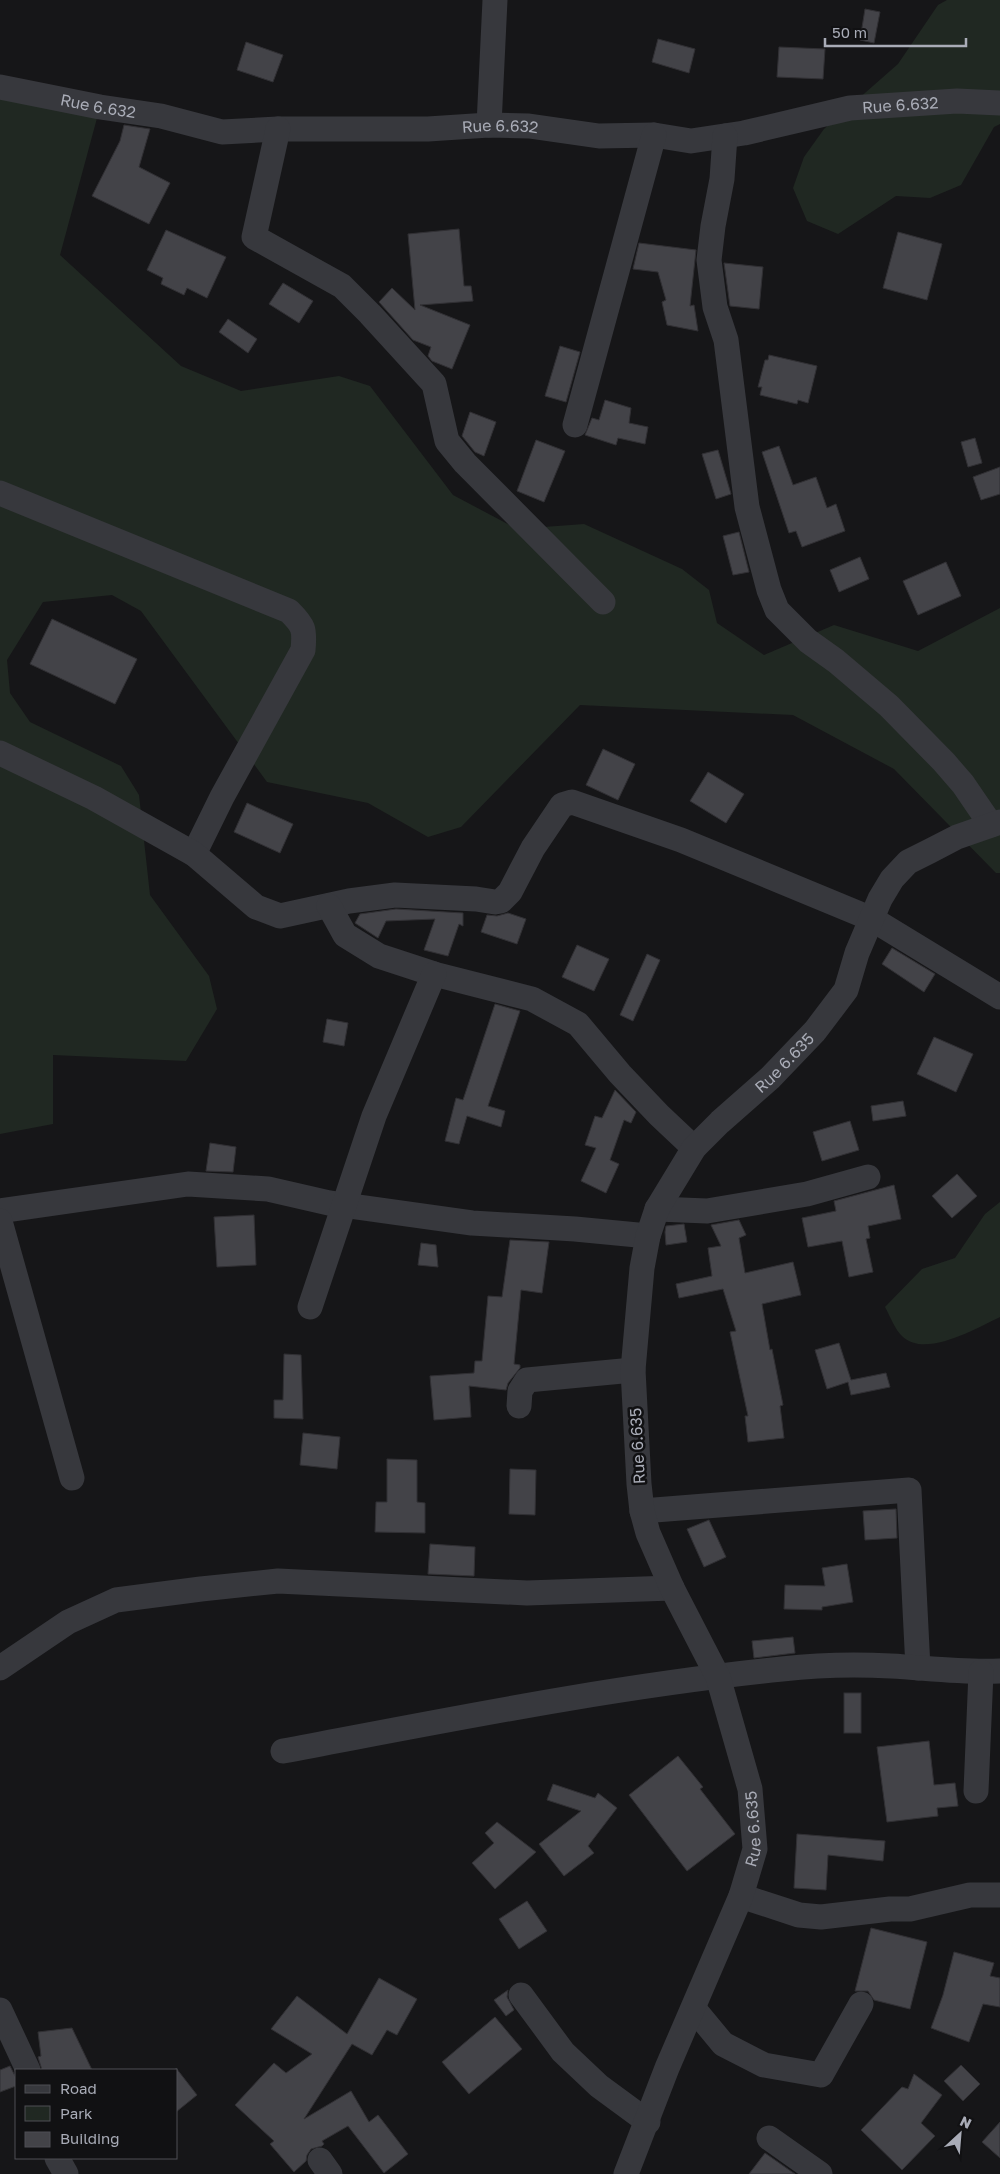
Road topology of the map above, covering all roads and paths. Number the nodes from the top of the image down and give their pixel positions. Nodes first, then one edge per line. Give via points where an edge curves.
1 (495, 0) edge
2 (0, 88) edge
3 (1000, 103) edge
4 (489, 125) junction
5 (278, 129) junction
6 (654, 135) junction
7 (725, 136) junction
8 (576, 425) dead end
9 (0, 492) edge
10 (603, 602) dead end
11 (0, 752) edge
12 (996, 824) edge
13 (194, 854) junction
14 (329, 906) junction
15 (872, 919) junction
16 (434, 974) junction
17 (1000, 997) edge
18 (694, 1148) junction
19 (868, 1178) dead end
20 (345, 1205) junction
21 (657, 1209) junction
22 (0, 1211) edge
23 (0, 1221) edge
24 (648, 1236) junction
25 (310, 1306) dead end
26 (633, 1370) junction
27 (519, 1406) dead end
28 (72, 1478) dead end
29 (642, 1511) junction
30 (672, 1588) junction
31 (0, 1668) edge
32 (918, 1668) junction
33 (990, 1671) edge
34 (718, 1677) junction
35 (283, 1751) dead end
36 (976, 1791) dead end
37 (1000, 1894) edge
38 (741, 1896) junction
39 (521, 1995) dead end
40 (861, 2004) dead end
41 (694, 2009) junction
42 (0, 2010) edge
43 (28, 2069) edge
44 (648, 2122) junction
45 (769, 2138) dead end
46 (58, 2159) edge
47 (66, 2174) edge
48 (626, 2174) edge
49 (820, 2174) edge

1 - 4 street
2 - 5 street, Rue 6.632 via 161,116 222,132
3 - 7 street, Rue 6.632 via 948,101 850,108
4 - 5 street, Rue 6.632 via 428,129
4 - 6 street, Rue 6.632 via 529,126 599,136
5 - 10 street via 254,237 342,286 370,314 434,384 447,441
6 - 7 street, Rue 6.632 via 691,141
6 - 8 street
7 - 12 street via 722,179 709,260 715,307 726,340 747,507 769,590 777,610 808,641 889,706 944,762
9 - 13 street via 289,611 299,621 304,631 302,650
11 - 13 street via 94,798
12 - 15 street, Rue 6.635 via 958,837 908,862 888,885
13 - 14 street via 256,907 280,916
14 - 15 street via 395,895 501,901 510,892 533,848 562,805 572,802 681,840
14 - 16 street via 345,935 356,943 379,956
15 - 17 street
15 - 18 street, Rue 6.635 via 846,990 833,1008 770,1078
16 - 18 street via 532,999 578,1024 620,1074
16 - 20 street via 374,1116
18 - 21 street, Rue 6.635
19 - 21 street via 807,1194 707,1212
20 - 22 street via 268,1189 188,1184
20 - 24 street via 472,1222
20 - 25 street
21 - 24 street, Rue 6.635
23 - 28 street
24 - 26 street, Rue 6.635
26 - 27 street via 526,1380 520,1392
26 - 29 street, Rue 6.635
29 - 30 street, Rue 6.635
29 - 32 street via 909,1490
30 - 31 street via 527,1593 278,1581 201,1589 116,1600 68,1622
30 - 34 street, Rue 6.635
32 - 33 street
32 - 34 street via 782,1668
33 - 36 street
34 - 35 street via 532,1704
34 - 38 street, Rue 6.635 via 750,1789 755,1849
37 - 38 street via 970,1895 910,1909 821,1917 799,1915
38 - 41 street, Rue 6.635
39 - 44 street via 563,2052 599,2086
40 - 41 street via 820,2075 764,2064 723,2044
41 - 44 street, Rue 6.635 via 667,2068
42 - 43 street
44 - 48 street, Rue 6.635
45 - 49 street
46 - 47 street

